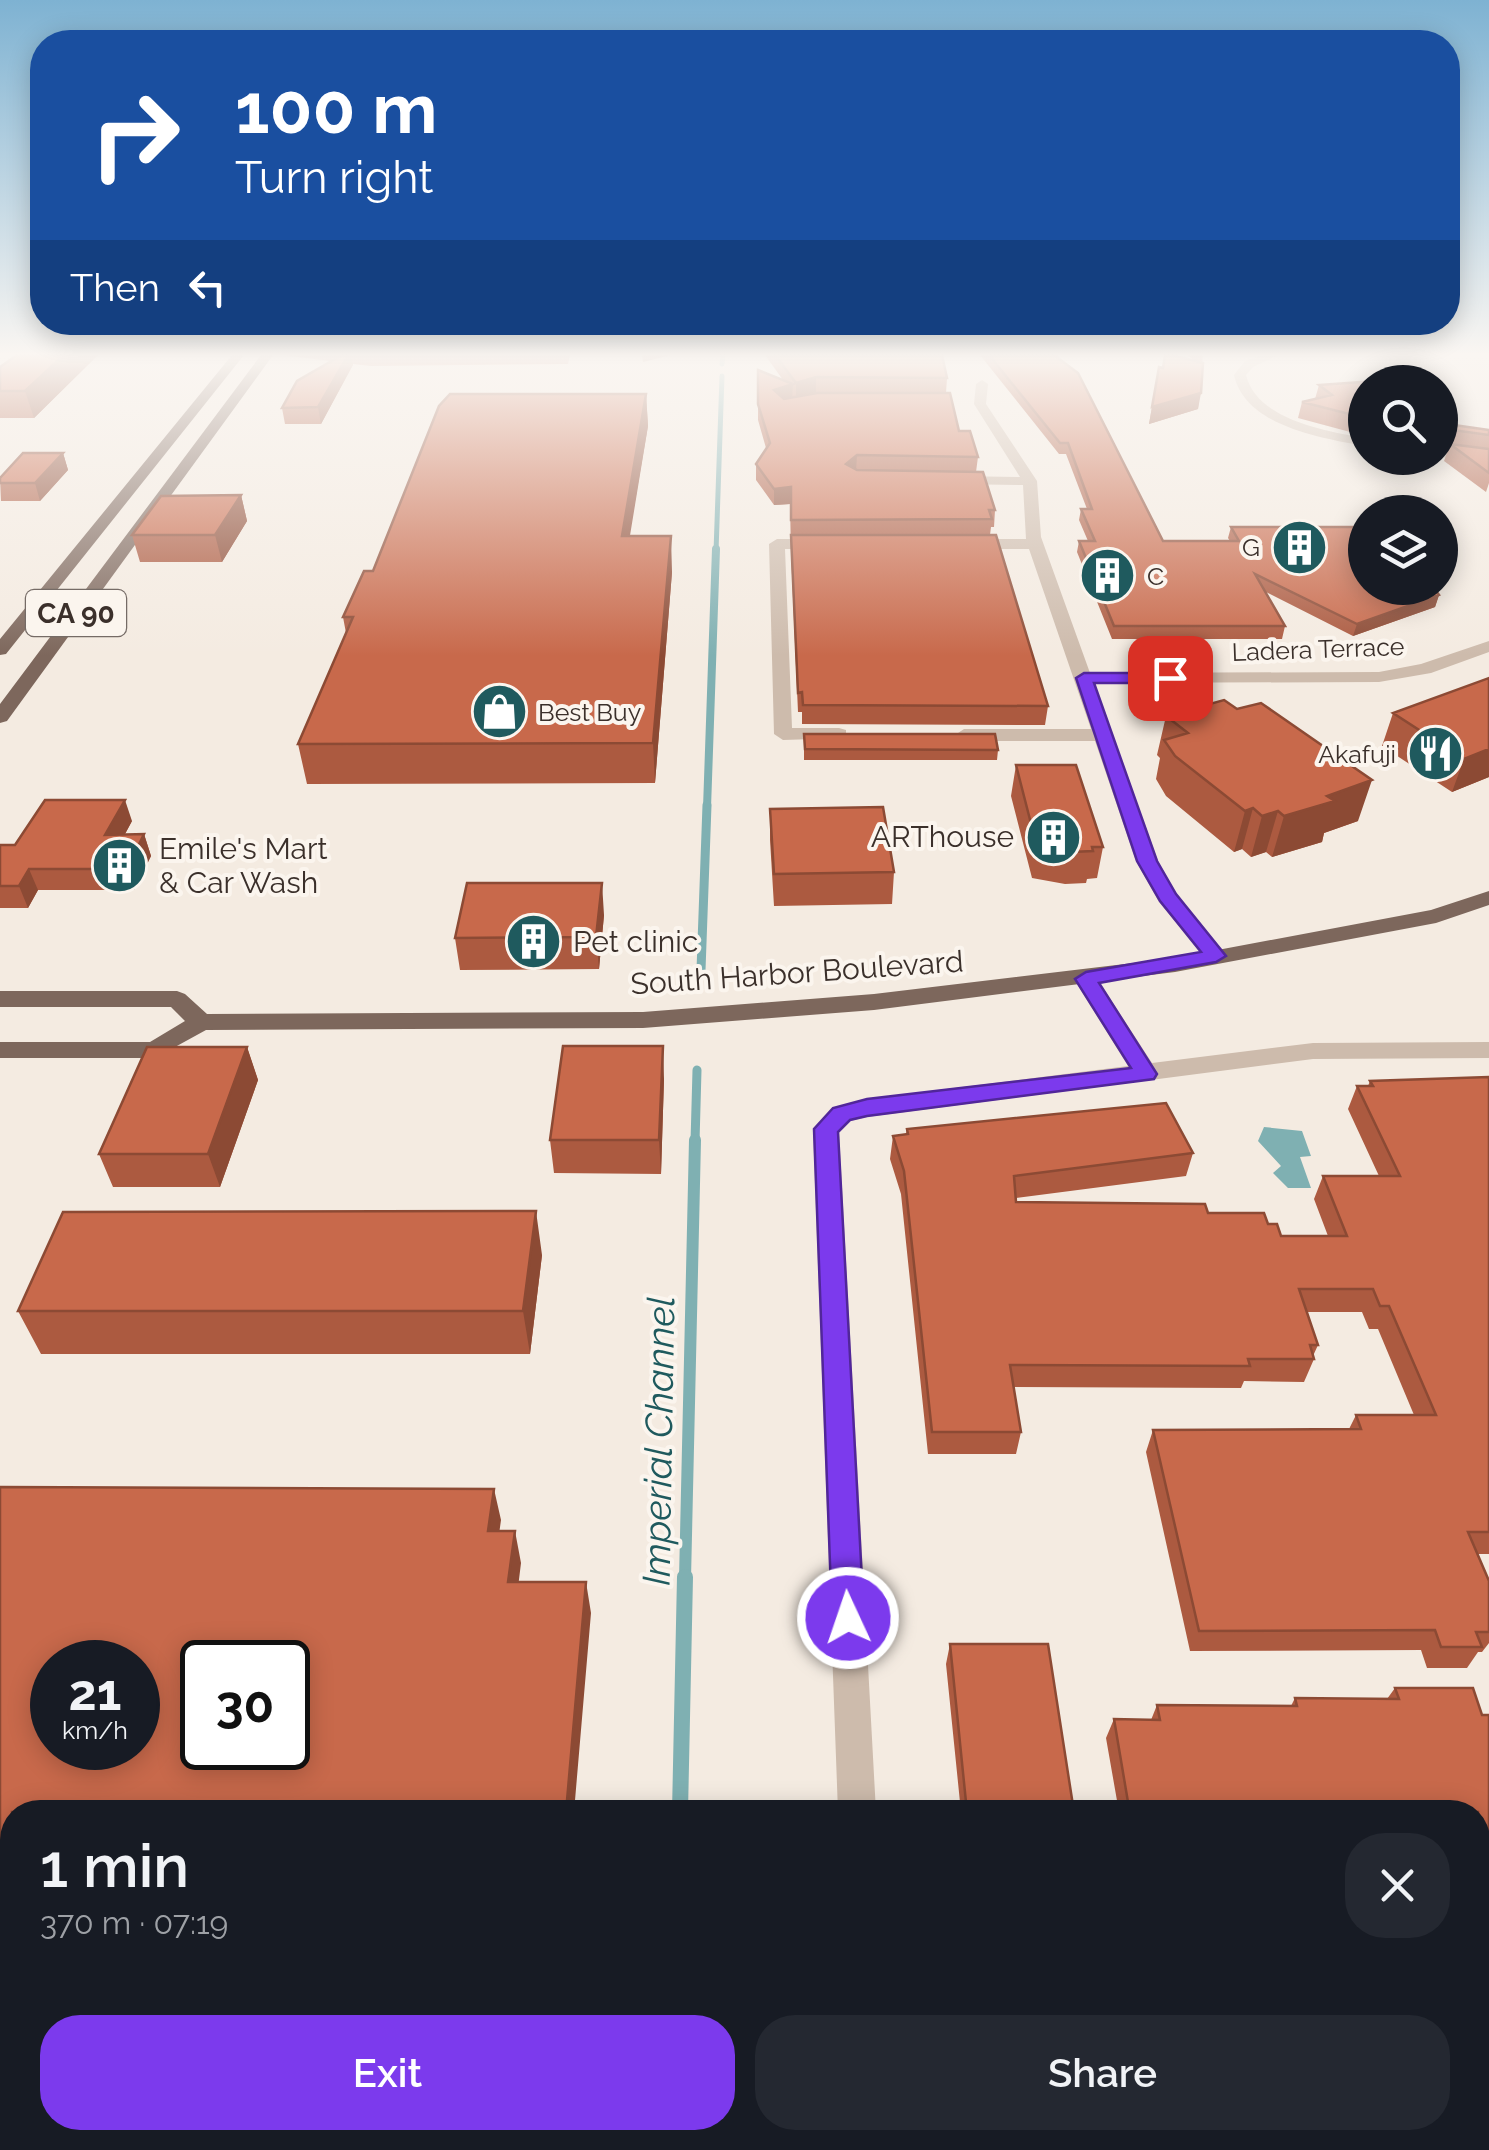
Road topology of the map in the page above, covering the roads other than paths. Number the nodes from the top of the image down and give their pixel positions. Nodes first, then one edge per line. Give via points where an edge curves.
1 (155, 455) edge
2 (192, 455) edge
3 (1011, 455) edge
4 (1458, 456) edge
5 (1489, 460) edge
6 (934, 480) edge
7 (1030, 481) junction
8 (95, 528) junction
9 (854, 544) edge
10 (950, 544) edge
11 (1036, 544) junction
12 (86, 598) junction
13 (1489, 646) edge
14 (0, 650) edge
15 (1084, 678) junction
16 (0, 717) edge
17 (862, 734) edge
18 (940, 734) edge
19 (1104, 735) junction
20 (1489, 898) edge
21 (1216, 956) junction
22 (1086, 979) junction
23 (0, 998) edge
24 (201, 1022) junction
25 (0, 1050) edge
26 (1489, 1050) edge
27 (1146, 1074) junction
28 (856, 1800) edge

1 - 8 main road, CA 90
2 - 12 main road, CA 90
3 - 7 street
4 - 5 street
6 - 7 street
7 - 11 street
8 - 12 main road via 102,542 66,589
8 - 14 main road, CA 90
9 - 17 street via 777,544 783,734
10 - 11 street
11 - 15 street
12 - 16 main road, CA 90
13 - 15 street, Ladera Terrace via 1369,678
15 - 19 street
18 - 19 street
19 - 21 street via 1152,871
20 - 21 main road, South Harbor Boulevard via 1436,916
21 - 22 main road, South Harbor Boulevard
22 - 24 main road, South Harbor Boulevard via 643,1020
22 - 27 street
23 - 24 main road, South Harbor Boulevard via 177,999
24 - 25 main road via 155,1050
26 - 27 street via 1314,1051
27 - 28 street via 867,1108 842,1114 826,1129

